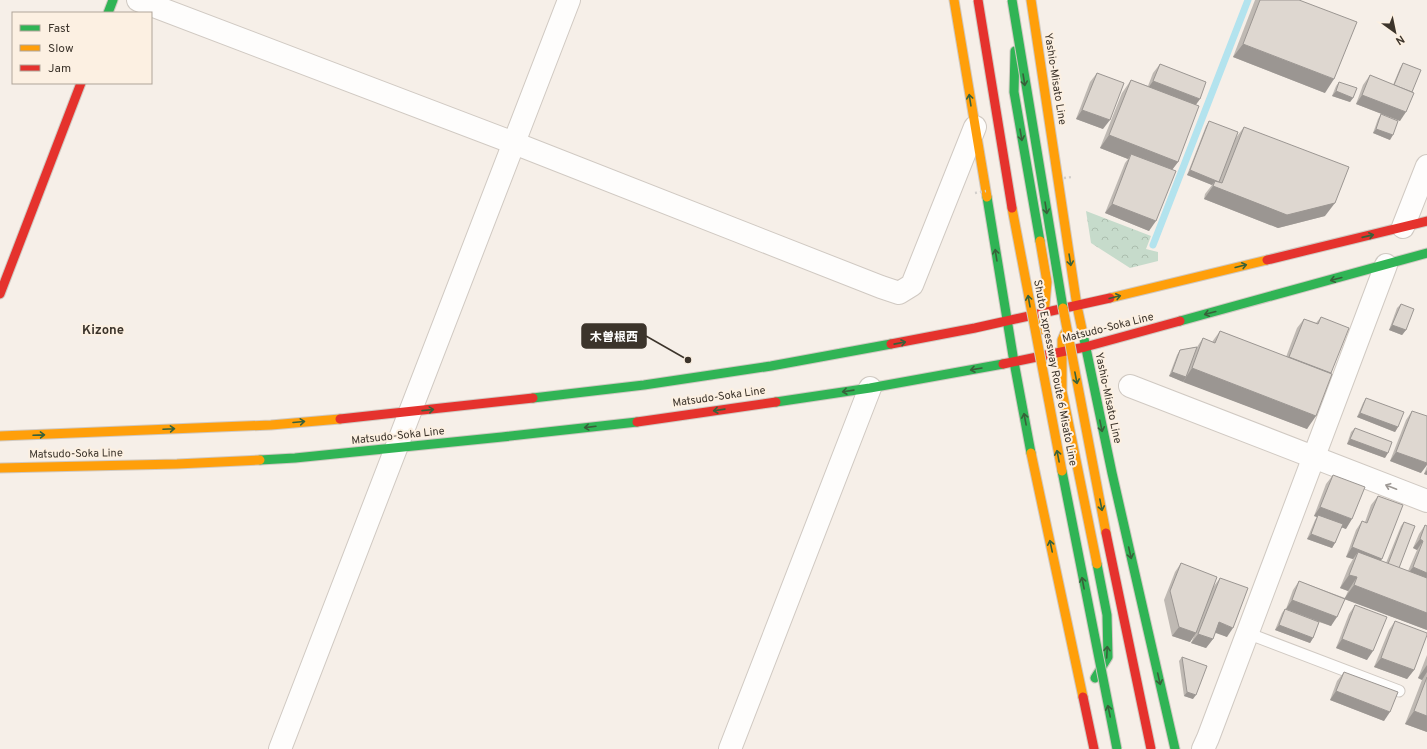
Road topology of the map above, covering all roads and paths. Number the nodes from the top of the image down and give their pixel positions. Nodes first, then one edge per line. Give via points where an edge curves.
1 (113, 0) edge
2 (138, 0) edge
3 (569, 0) edge
4 (954, 0) edge
5 (978, 0) edge
6 (1012, 0) edge
7 (1024, 0) edge
8 (1031, 0) edge
9 (108, 12) edge
10 (81, 84) edge
11 (975, 127) junction
12 (514, 143) junction
13 (1427, 166) edge
14 (1427, 221) edge
15 (1403, 227) junction
16 (1427, 253) edge
17 (1386, 265) junction
18 (0, 294) edge
19 (1077, 306) junction
20 (1044, 314) junction
21 (1007, 322) junction
22 (1085, 347) junction
23 (1061, 352) junction
24 (1014, 362) junction
25 (1130, 386) dead end
26 (870, 388) junction
27 (410, 412) junction
28 (0, 436) edge
29 (397, 448) junction
30 (1313, 457) junction
31 (0, 468) edge
32 (1427, 501) edge
33 (1247, 634) junction
34 (1399, 691) edge
35 (1083, 698) junction
36 (280, 749) edge
37 (730, 749) edge
38 (1094, 749) edge
39 (1117, 749) edge
40 (1150, 749) edge
41 (1175, 749) edge
42 (1203, 749) edge

1 - 9 main road
2 - 12 street
3 - 12 street
11 -> 4 main road
39 -> 5 main road, Shuto Expressway Route 6 Misato Line, bridge via 1029,302
6 -> 40 main road, Shuto Expressway Route 6 Misato Line, bridge via 1061,297
7 -> 20 main road via 1015,43 1014,92 1047,282
8 -> 19 main road, Yashio-Misato Line
10 - 18 main road
11 - 12 street via 912,285 899,293
21 -> 11 main road
12 - 27 street
13 - 15 street
14 - 15 main road, Matsudo-Soka Line
19 -> 15 main road, Matsudo-Soka Line
16 - 17 main road, Matsudo-Soka Line
17 -> 22 main road, Matsudo-Soka Line
17 - 30 street
19 - 20 main road, Matsudo-Soka Line
19 - 22 main road, Yashio-Misato Line
19 - 23 main road via 1062,340
20 - 21 main road, Matsudo-Soka Line
20 - 24 main road via 1043,327
21 - 24 main road
27 -> 21 main road, Matsudo-Soka Line via 636,386 771,366
22 - 23 main road, Matsudo-Soka Line
22 -> 41 main road, Yashio-Misato Line
23 - 24 main road, Matsudo-Soka Line
35 -> 23 main road via 1108,657 1107,615 1062,391
24 -> 26 main road, Matsudo-Soka Line
35 -> 24 main road
25 - 30 street
26 -> 29 main road, Matsudo-Soka Line via 626,423
26 - 37 street
28 -> 27 main road, Matsudo-Soka Line via 271,424
27 - 29 street
29 - 31 main road, Matsudo-Soka Line via 295,458 177,464
29 - 36 street
32 -> 30 street
30 - 33 street
33 - 34 lane
33 - 42 street
35 - 38 main road

